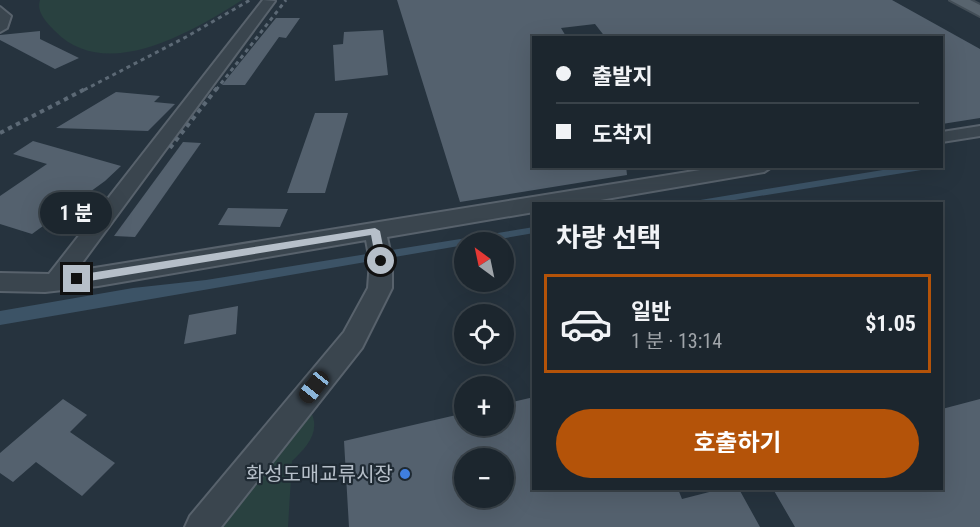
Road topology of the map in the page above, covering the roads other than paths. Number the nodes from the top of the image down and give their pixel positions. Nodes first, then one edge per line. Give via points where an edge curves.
1 (958, 0) edge
2 (269, 1) edge
3 (0, 10) edge
4 (980, 11) edge
5 (0, 28) edge
6 (980, 131) edge
7 (943, 137) edge
8 (752, 168) edge
9 (548, 202) edge
10 (532, 205) edge
11 (378, 247) junction
12 (57, 281) junction
13 (0, 282) edge
14 (201, 527) edge

1 - 4 main road
2 - 12 street
3 - 5 street via 4,16
6 - 7 street
8 - 9 street
10 - 11 street
11 - 12 street
11 - 14 street via 380,288 353,340
12 - 13 street

